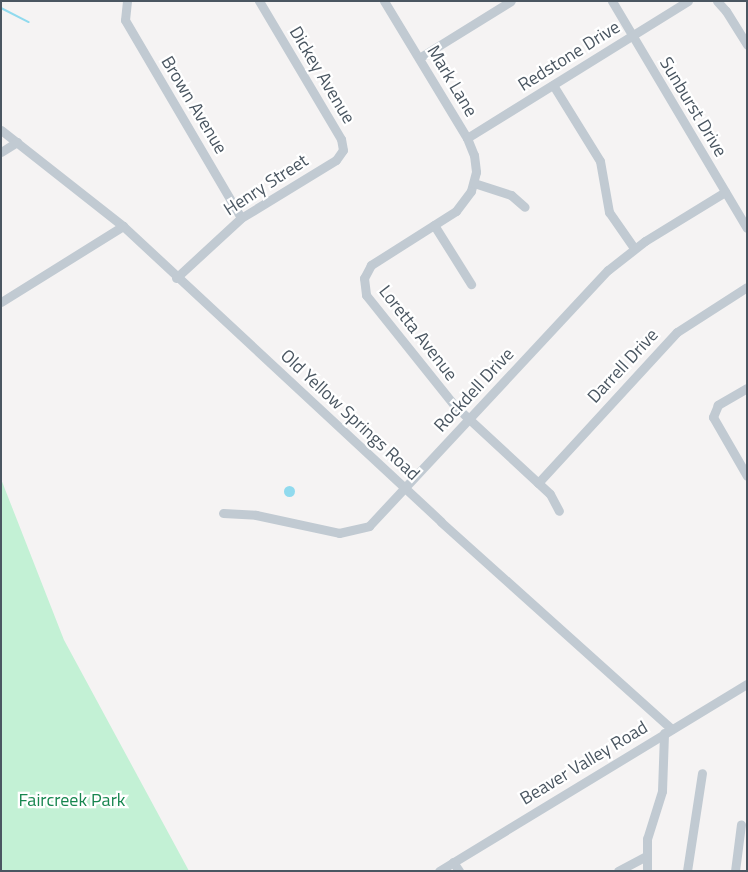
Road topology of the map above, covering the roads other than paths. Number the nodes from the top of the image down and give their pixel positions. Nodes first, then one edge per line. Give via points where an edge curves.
1 (259, 1) edge
2 (384, 1) edge
3 (511, 1) edge
4 (612, 1) edge
5 (688, 1) edge
6 (126, 4) edge
7 (720, 4) edge
8 (632, 36) junction
9 (747, 46) edge
10 (419, 58) junction
11 (554, 85) junction
12 (1, 130) edge
13 (467, 138) junction
14 (341, 139) joint
15 (17, 142) junction
16 (1, 152) edge
17 (474, 183) junction
18 (725, 192) junction
19 (525, 207) dead end
20 (241, 218) junction
21 (434, 225) junction
22 (122, 226) junction
23 (747, 228) edge
24 (634, 248) junction
25 (176, 278) junction
26 (471, 284) dead end
27 (747, 287) edge
28 (1, 302) edge
29 (747, 388) edge
30 (469, 420) junction
31 (747, 476) edge
32 (538, 483) junction
33 (405, 489) junction
34 (559, 511) dead end
35 (223, 513) dead end
36 (747, 684) edge
37 (668, 731) junction
38 (702, 773) dead end
39 (741, 824) dead end
40 (646, 856) junction
41 (453, 862) junction
42 (440, 871) edge
43 (459, 871) edge
44 (618, 871) edge
45 (647, 871) edge
46 (686, 871) edge
47 (735, 871) edge

1 - 14 street, Dickey Avenue
2 - 10 street, Mark Lane
3 - 10 street
4 - 8 street, Sunburst Drive
5 - 8 street, Redstone Drive
6 - 20 street, Brown Avenue via 125,20
7 - 9 street
8 - 11 street, Redstone Drive
8 - 18 street, Sunburst Drive
10 - 13 street, Mark Lane
11 - 13 street, Redstone Drive
11 - 24 street via 600,161 609,212
12 - 15 street, Old Yellow Springs Road
13 - 17 street, Mark Lane via 475,160
14 - 20 street, Henry Street via 344,150 336,160
15 - 16 street
15 - 22 street, Old Yellow Springs Road
17 - 19 street via 510,195
17 - 21 street via 462,205
18 - 23 street, Sunburst Drive
18 - 24 street, Rockdell Drive
20 - 25 street, Henry Street
21 - 26 street
21 - 30 street, Loretta Avenue via 375,262 364,278 364,289 369,300
22 - 25 street, Old Yellow Springs Road
22 - 28 street
24 - 30 street, Rockdell Drive via 601,277
25 - 33 street, Old Yellow Springs Road
27 - 32 street, Darrell Drive via 677,332
29 - 31 street via 718,405 714,412 715,422
30 - 32 street, Loretta Avenue
30 - 33 street, Rockdell Drive
32 - 34 street, Loretta Avenue via 552,497
33 - 35 street, Rockdell Drive via 375,521 349,533 256,515
33 - 37 street, Old Yellow Springs Road
36 - 37 street, Beaver Valley Road
37 - 40 street via 662,791 648,834
37 - 41 street, Beaver Valley Road
38 - 46 street
39 - 47 street
40 - 44 street
40 - 45 street
41 - 42 street, Beaver Valley Road
41 - 43 street

